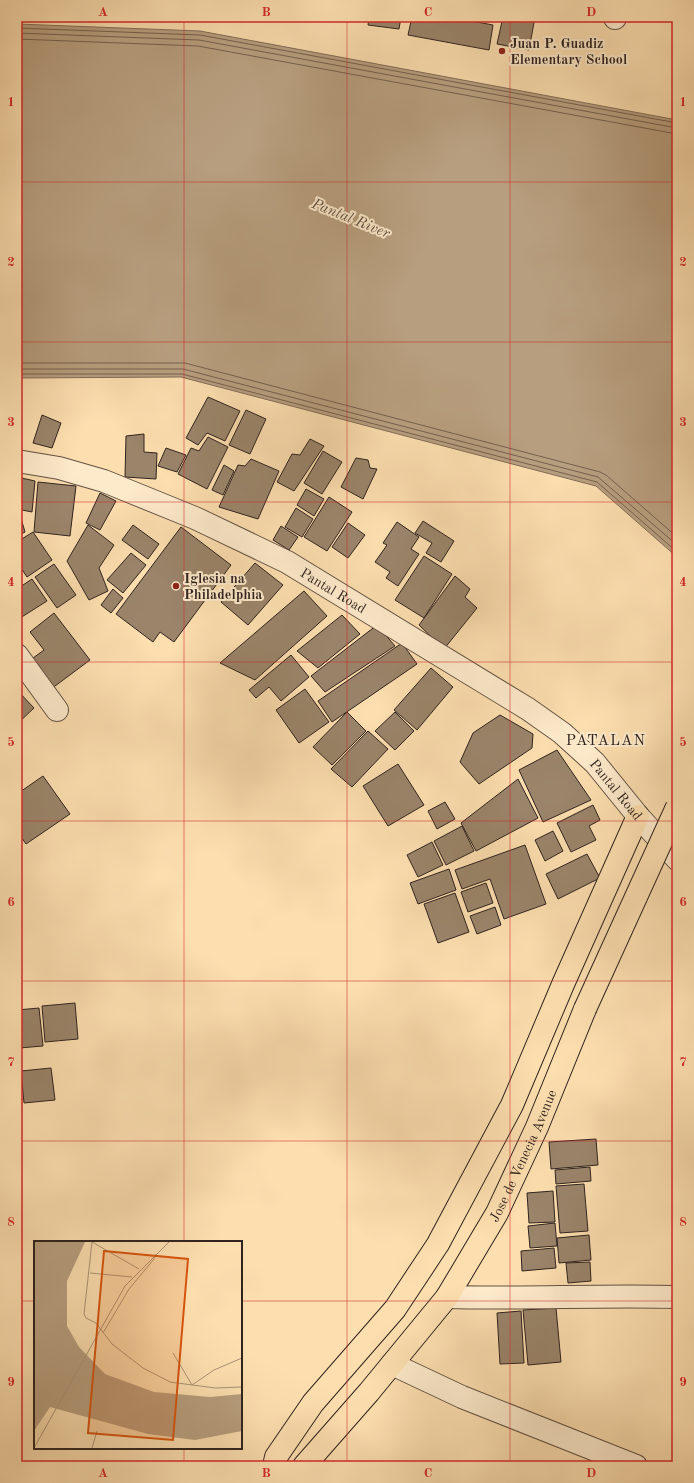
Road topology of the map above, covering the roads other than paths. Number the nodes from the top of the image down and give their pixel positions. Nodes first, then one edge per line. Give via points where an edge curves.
1 (17, 461) edge
2 (17, 655) edge
3 (57, 710) dead end
4 (677, 807) edge
5 (638, 816) junction
6 (677, 859) edge
7 (677, 1296) edge
8 (447, 1297) junction
9 (392, 1364) junction
10 (274, 1466) edge
11 (304, 1466) edge
12 (636, 1466) edge

1 - 5 street, Pantal Road via 59,468 104,481 195,518 287,562 528,709 562,733 596,763
2 - 3 street
4 - 8 highway, Jose de Venecia Avenue, bridge via 585,1009 537,1128 497,1213
5 - 6 street, Pantal Road
5 - 10 highway via 512,1105 438,1244 395,1308 312,1403 276,1458
7 - 8 street
8 - 9 highway, Jose de Venecia Avenue
9 - 11 highway, Jose de Venecia Avenue
9 - 12 street via 462,1397

